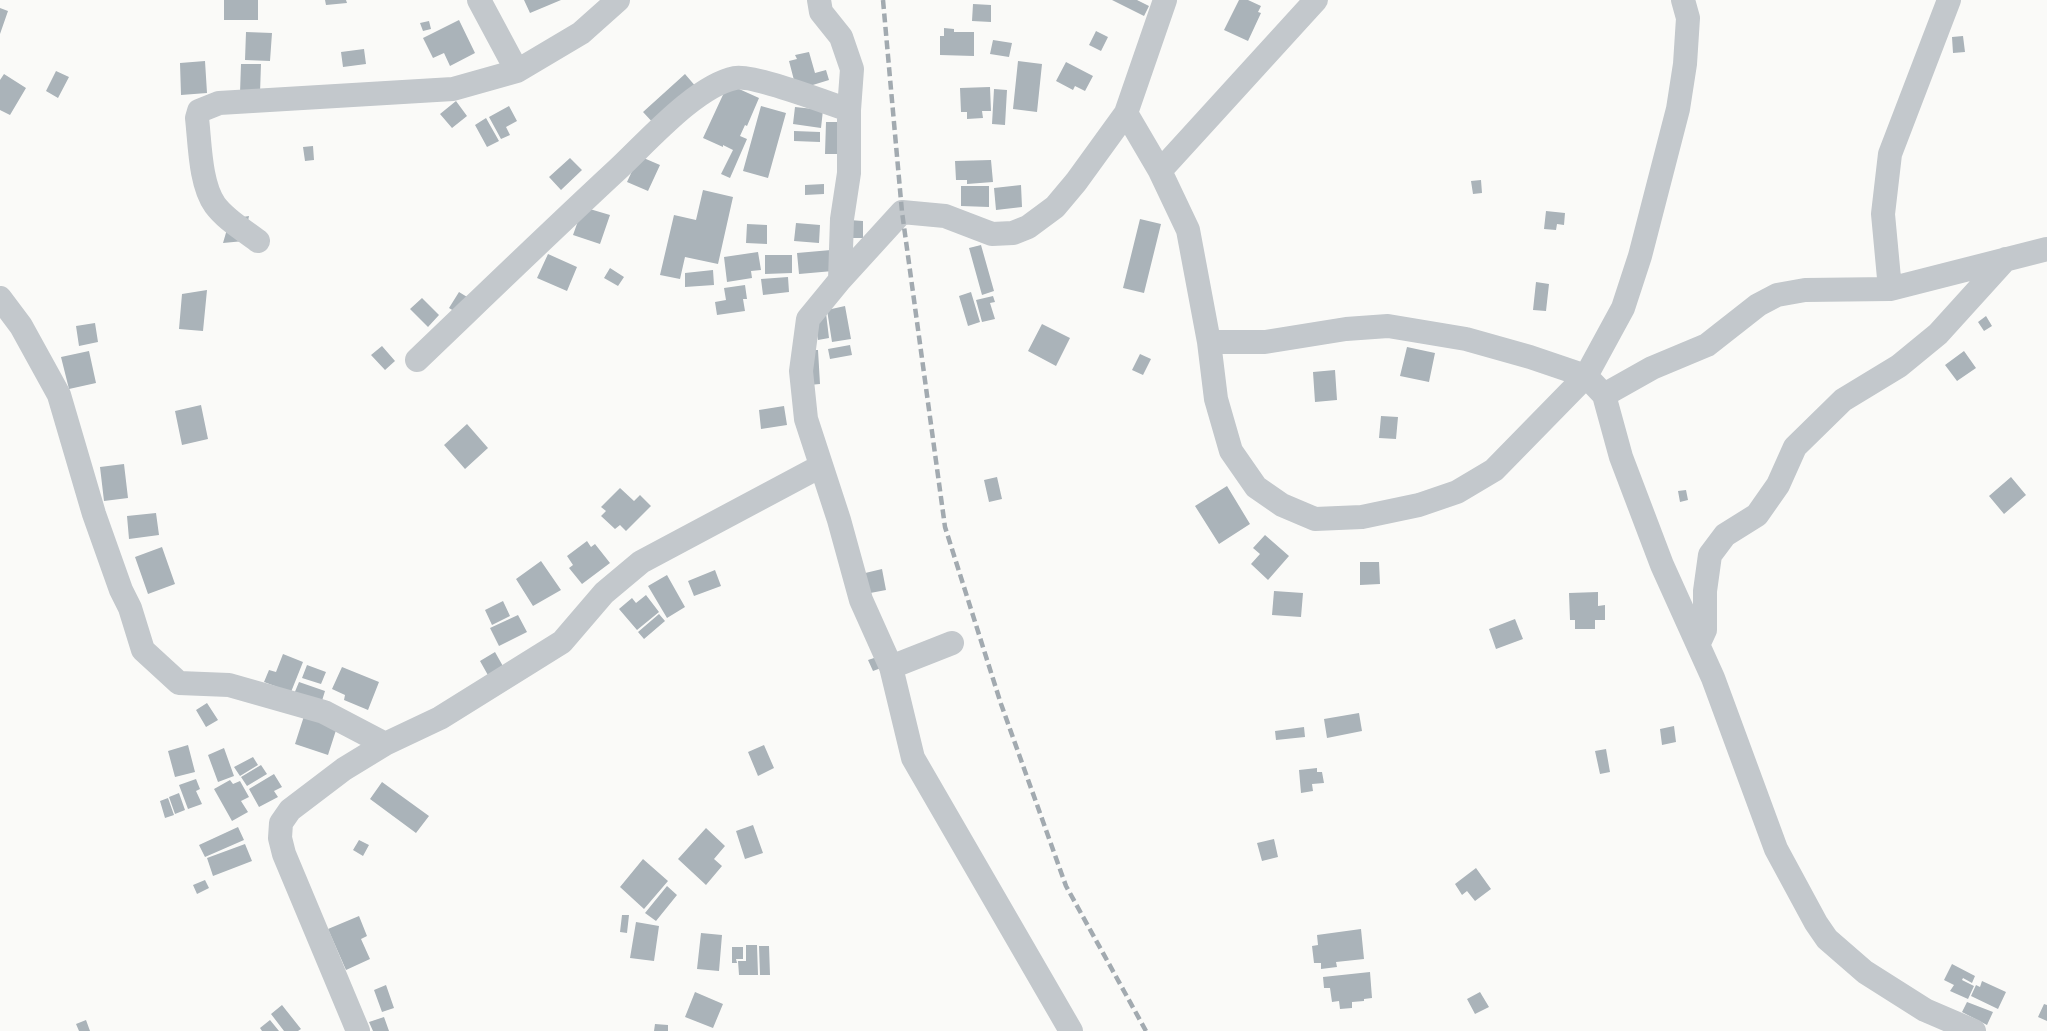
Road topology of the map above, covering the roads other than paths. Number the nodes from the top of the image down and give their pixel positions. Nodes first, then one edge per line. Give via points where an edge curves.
1 (479, 0) edge
2 (618, 0) edge
3 (819, 0) edge
4 (1165, 0) edge
5 (1316, 0) edge
6 (1683, 0) edge
7 (1949, 0) edge
8 (517, 71) junction
9 (849, 110) junction
10 (1125, 113) junction
11 (1160, 171) junction
12 (258, 241) dead end
13 (2047, 249) edge
14 (2006, 260) junction
15 (840, 280) junction
16 (1890, 289) junction
17 (0, 298) edge
18 (1209, 342) junction
19 (417, 360) dead end
20 (1586, 376) junction
21 (1604, 395) junction
22 (822, 466) junction
23 (952, 643) dead end
24 (1699, 643) junction
25 (891, 667) junction
26 (385, 744) junction
27 (358, 1031) edge
28 (1071, 1031) edge
29 (1974, 1031) edge

1 - 8 street
2 - 8 street via 581,33
3 - 9 street via 822,12 841,37 852,69
4 - 10 street
5 - 11 street
6 - 20 street via 1688,18 1678,109 1623,308
7 - 16 street via 1890,153 1884,214
8 - 12 street via 453,89 219,103 199,111 196,118 206,187 215,205
9 - 15 street via 849,173 842,219
9 - 19 street via 738,77 717,83 679,112
10 - 11 street
10 - 15 street via 1055,207 1028,227 992,234 945,216 902,212
11 - 18 street via 1188,230
13 - 14 street
14 - 16 street
14 - 24 street via 1938,334 1899,366 1843,400 1795,447 1778,485 1757,516 1725,535 1710,555 1705,591 1706,630
15 - 22 street via 807,319 801,371 806,418
16 - 21 street via 1805,290 1777,295 1758,304 1707,345 1652,368
17 - 26 street via 21,326 59,395 94,514 143,650 179,683 229,685 324,711
18 - 20 street via 1265,342 1388,326 1466,339
18 - 20 street via 1216,399 1231,452 1256,487 1282,505 1315,519 1362,517 1457,492 1494,470
20 - 21 street
21 - 24 street via 1621,457 1662,565
22 - 25 street via 861,600
22 - 26 street via 641,562 604,593 561,642 440,718
23 - 25 street
24 - 29 street via 1776,849 1827,939 1865,972 1925,1010
25 - 28 street via 913,758
26 - 27 street via 290,810 281,823 284,854

